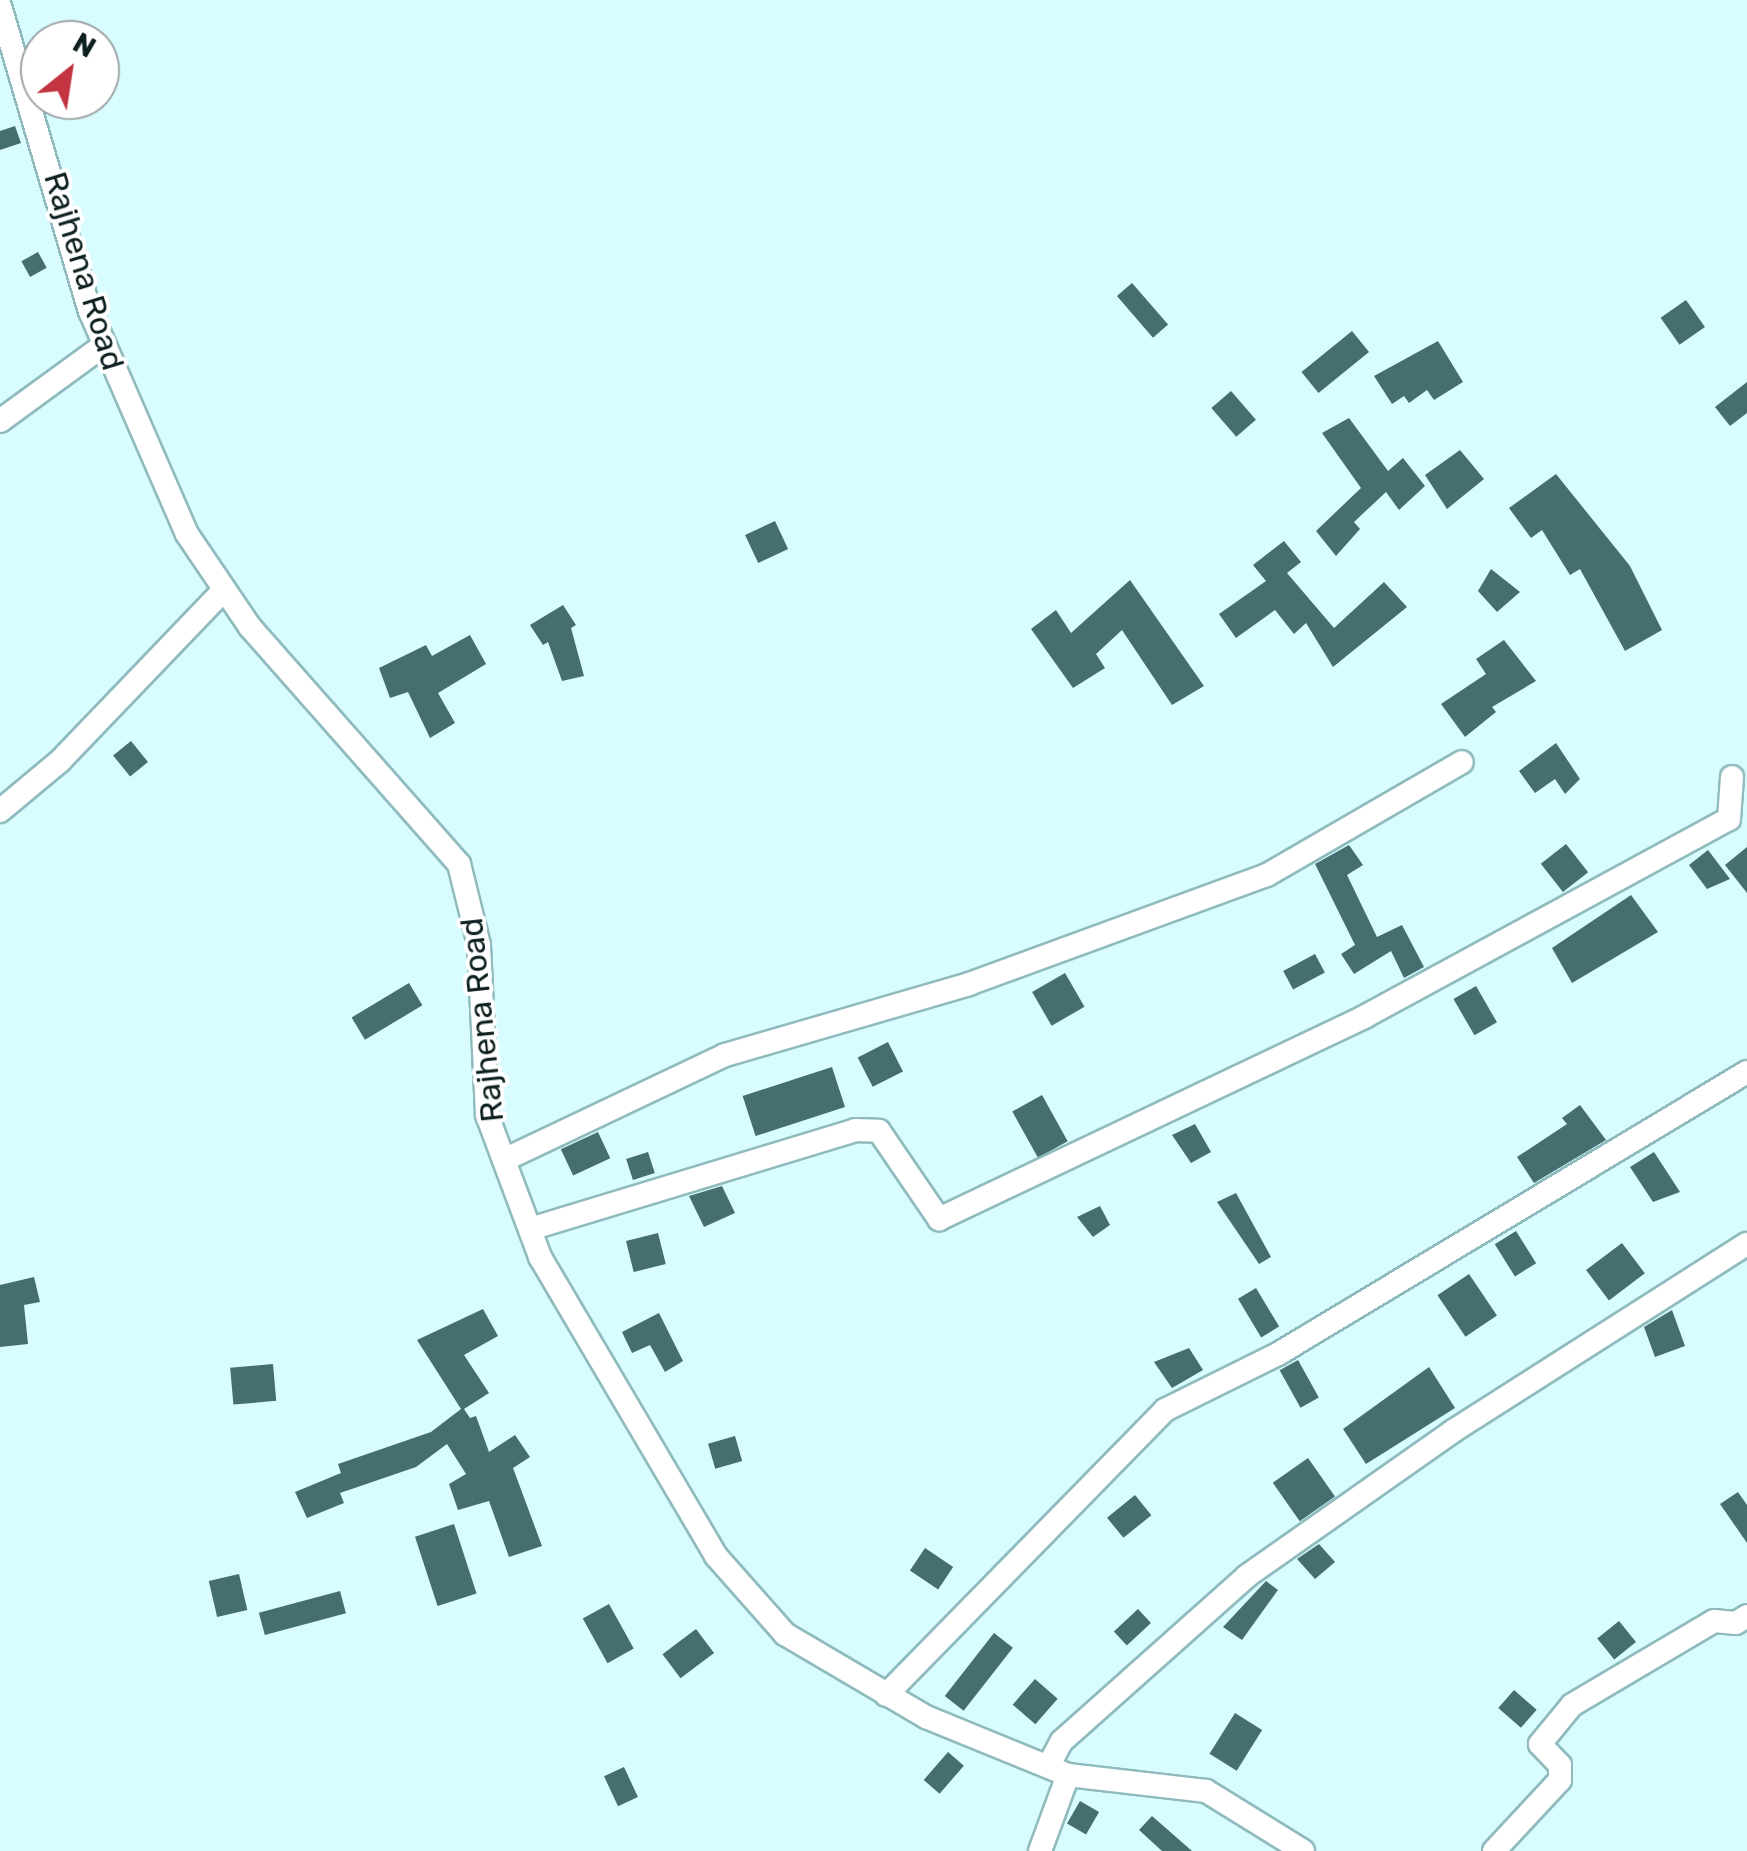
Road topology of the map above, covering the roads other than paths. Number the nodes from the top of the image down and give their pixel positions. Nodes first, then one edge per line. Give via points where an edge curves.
1 (0, 6) edge
2 (103, 346) junction
3 (0, 421) edge
4 (223, 591) junction
5 (1462, 762) dead end
6 (1740, 772) edge
7 (1747, 798) edge
8 (0, 811) edge
9 (1747, 1072) edge
10 (504, 1160) junction
11 (530, 1230) junction
12 (1747, 1244) edge
13 (1747, 1616) edge
14 (886, 1695) junction
15 (1058, 1770) junction
16 (1040, 1851) edge
17 (1303, 1851) edge
18 (1494, 1851) edge

1 - 2 street, Rajhena Road
2 - 3 street
2 - 4 street, Rajhena Road via 187,534
4 - 8 street via 60,761
4 - 10 street, Rajhena Road via 459,864 479,944 487,1115
5 - 10 street via 1266,875 970,984 725,1055
6 - 7 street
6 - 11 street via 1729,819 1364,1017 940,1220 879,1131 855,1130
9 - 14 street via 1278,1354 1165,1410
10 - 11 street, Rajhena Road
11 - 14 street, Rajhena Road via 637,1432 716,1556 785,1634
12 - 15 street via 1452,1431 1247,1576 1062,1740
13 - 18 street via 1736,1623 1714,1621 1572,1705 1540,1744 1560,1765 1560,1780
14 - 15 street, Rajhena Road
15 - 16 street
15 - 17 street, Rajhena Road via 1206,1791

